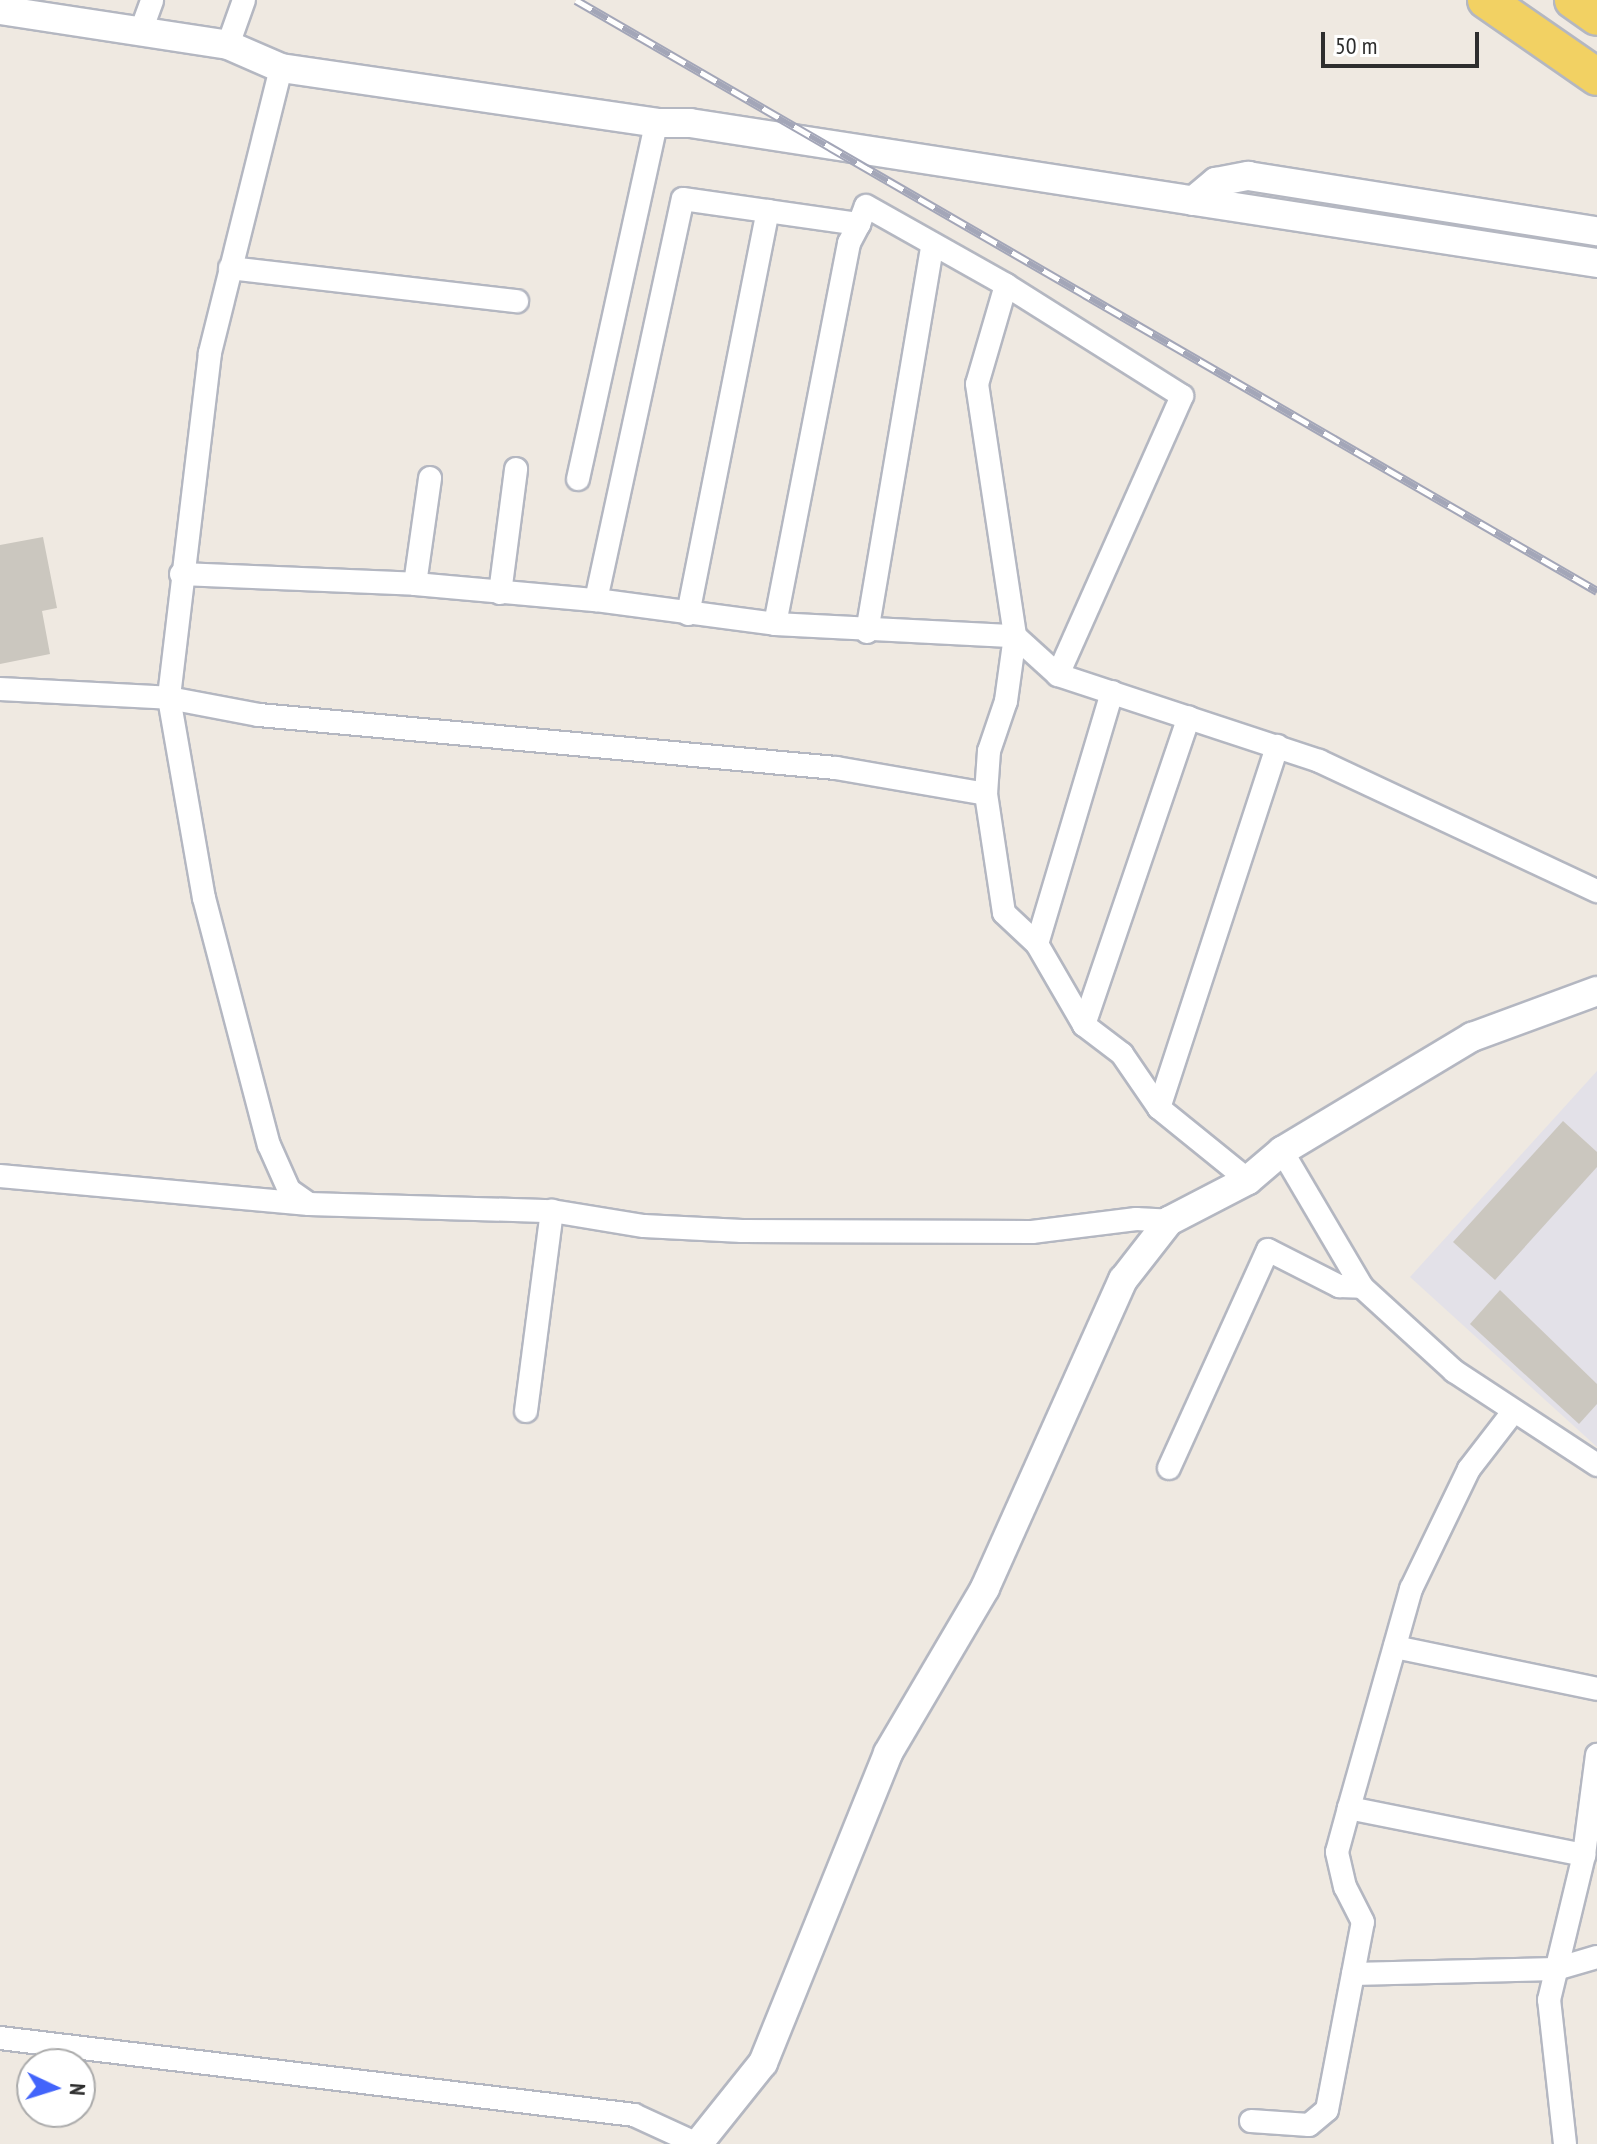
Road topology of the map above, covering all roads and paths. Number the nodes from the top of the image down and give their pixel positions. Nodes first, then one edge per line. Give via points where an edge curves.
1 (152, 0) edge
2 (244, 0) edge
3 (1486, 0) edge
4 (1573, 0) edge
5 (46, 7) edge
6 (0, 10) edge
7 (1597, 17) edge
8 (141, 31) junction
9 (228, 45) junction
10 (281, 68) junction
11 (1597, 77) edge
12 (656, 123) junction
13 (1193, 201) junction
14 (768, 211) junction
15 (859, 224) junction
16 (1597, 231) edge
17 (932, 246) junction
18 (1597, 263) edge
19 (230, 268) junction
20 (1006, 285) junction
21 (517, 301) dead end
22 (516, 469) dead end
23 (430, 478) dead end
24 (578, 479) dead end
25 (181, 574) junction
26 (415, 584) junction
27 (500, 593) junction
28 (596, 600) junction
29 (688, 614) junction
30 (775, 624) junction
31 (867, 632) junction
32 (1015, 636) junction
33 (1058, 675) junction
34 (0, 689) edge
35 (1112, 692) junction
36 (169, 698) junction
37 (1189, 717) junction
38 (1277, 746) junction
39 (986, 794) junction
40 (1597, 891) edge
41 (1037, 944) junction
42 (1597, 991) edge
43 (1084, 1025) junction
44 (1159, 1108) junction
45 (1282, 1151) junction
46 (0, 1176) edge
47 (1248, 1180) junction
48 (309, 1204) junction
49 (552, 1211) junction
50 (1169, 1221) junction
51 (1362, 1287) junction
52 (526, 1411) dead end
53 (1513, 1412) junction
54 (1597, 1465) edge
55 (1169, 1468) dead end
56 (1395, 1647) junction
57 (1597, 1689) edge
58 (1597, 1755) edge
59 (1349, 1808) junction
60 (1584, 1855) junction
61 (1597, 1957) edge
62 (1556, 1969) junction
63 (1353, 1974) junction
64 (0, 2038) edge
65 (1251, 2121) dead end
66 (1308, 2135) edge
67 (698, 2144) edge
68 (1565, 2144) edge

1 - 8 street
2 - 9 street
3 - 11 main road
4 - 7 main road
5 - 6 street
5 - 8 street
8 - 9 street
9 - 10 street
10 - 12 street
10 - 19 street
12 - 13 street via 690,123
12 - 24 street
13 - 16 street via 1216,182 1248,176
13 - 18 street
14 - 15 street
14 - 28 street via 683,199
14 - 29 street
15 - 17 street via 866,206
15 - 30 street via 849,243
17 - 20 street
17 - 31 street
19 - 21 street
19 - 25 street via 210,353
20 - 32 street via 977,384
20 - 33 street via 1182,396
22 - 27 street
23 - 26 street
25 - 26 street
25 - 36 street
26 - 27 street
27 - 28 street
28 - 29 street
29 - 30 street
30 - 31 street
31 - 32 street
32 - 33 street
32 - 39 street via 1006,701 989,751
33 - 35 street
34 - 36 street
35 - 37 street
35 - 41 street
36 - 39 street via 259,715 836,768
36 - 48 street via 204,898 269,1145 289,1190
37 - 38 street
37 - 43 street
38 - 40 street
38 - 44 street
39 - 41 street via 1004,913
41 - 43 street
42 - 45 street via 1472,1037
43 - 44 street via 1122,1054
44 - 47 street
45 - 47 street
45 - 51 street
46 - 48 street
47 - 50 street
48 - 49 street
49 - 50 street via 644,1226 742,1231 1032,1232 1136,1219
49 - 52 street
50 - 67 street via 1123,1280 985,1588 888,1753 763,2063
51 - 53 street via 1454,1371
51 - 55 street via 1339,1286 1268,1250
53 - 54 street
53 - 56 street via 1469,1469 1411,1589
56 - 57 street
56 - 59 street
58 - 60 street
59 - 60 street
59 - 63 street via 1337,1852 1345,1887 1363,1922
60 - 62 street
61 - 62 street
62 - 63 street
62 - 68 street via 1549,2000
63 - 66 street via 1327,2110
64 - 67 street via 634,2115
65 - 66 street

